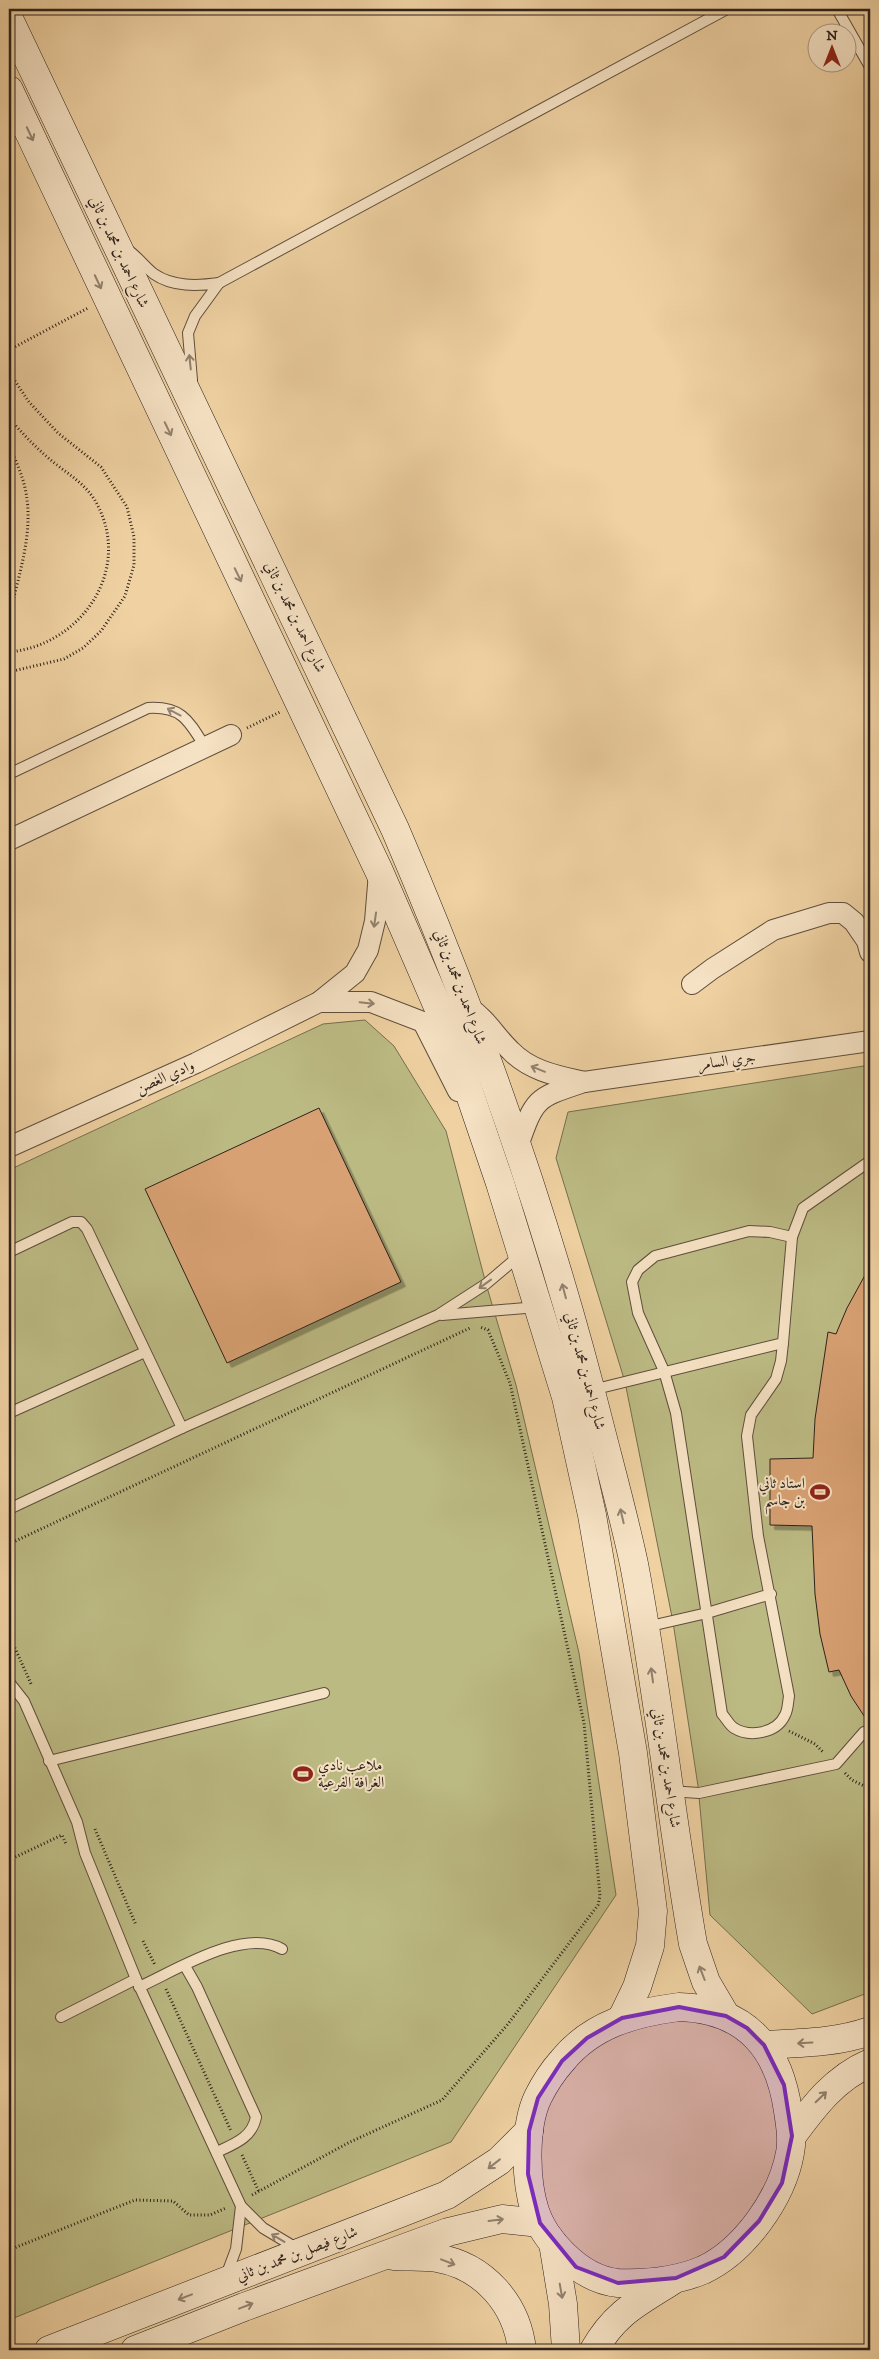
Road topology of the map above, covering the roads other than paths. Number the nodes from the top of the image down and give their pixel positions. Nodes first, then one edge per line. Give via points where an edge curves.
1 (726, 9) edge
2 (837, 9) edge
3 (9, 19) edge
4 (870, 67) edge
5 (9, 90) edge
6 (112, 238) junction
7 (219, 283) junction
8 (195, 410) junction
9 (231, 735) road end
10 (205, 747) junction
11 (9, 774) edge
12 (9, 840) edge
13 (379, 871) junction
14 (870, 952) edge
15 (692, 984) dead end
16 (319, 1002) junction
17 (468, 1007) junction
18 (870, 1041) edge
19 (584, 1082) junction
20 (518, 1146) junction
21 (9, 1147) edge
22 (491, 1156) junction
23 (870, 1161) edge
24 (792, 1237) junction
25 (9, 1252) edge
26 (523, 1253) junction
27 (537, 1307) junction
28 (438, 1315) junction
29 (783, 1343) junction
30 (146, 1352) junction
31 (664, 1371) junction
32 (591, 1391) junction
33 (9, 1413) edge
34 (182, 1428) junction
35 (9, 1508) edge
36 (771, 1594) junction
37 (706, 1613) junction
38 (644, 1627) junction
39 (9, 1682) edge
40 (324, 1693) dead end
41 (864, 1732) dead end
42 (49, 1761) junction
43 (669, 1791) junction
44 (282, 1949) dead end
45 (185, 1966) junction
46 (137, 1983) junction
47 (726, 2016) junction
48 (61, 2017) dead end
49 (622, 2018) junction
50 (870, 2031) edge
51 (764, 2045) junction
52 (870, 2063) edge
53 (529, 2131) junction
54 (792, 2136) junction
55 (217, 2152) junction
56 (241, 2204) junction
57 (546, 2233) junction
58 (305, 2252) junction
59 (383, 2255) junction
60 (676, 2278) junction
61 (223, 2282) junction
62 (49, 2350) edge
63 (135, 2350) edge
64 (522, 2350) edge
65 (566, 2350) edge
66 (594, 2350) edge

1 - 7 lane
2 - 4 lane
3 - 6 street, شارع احمد بن محمد بن ثاني
5 -> 13 street, شارع احمد بن محمد بن ثاني
6 - 7 lane via 154,274 192,286
6 - 8 street, شارع احمد بن محمد بن ثاني
8 -> 7 lane via 188,333 195,316
8 - 17 street, شارع احمد بن محمد بن ثاني via 395,829
9 - 10 street
10 -> 11 lane via 187,719 165,707 148,708
10 - 12 street
13 -> 16 street, وادي الغصن via 375,921 368,950 354,973
13 - 22 street, شارع احمد بن محمد بن ثاني via 448,1030
14 - 15 street via 867,941 854,922 843,913 829,913 773,930
16 - 21 street, وادي الغصن via 196,1063
16 -> 22 street, وادي الغصن via 371,1002 423,1022
19 -> 17 street, جري السامر via 522,1061 487,1022
17 - 20 street, شارع احمد بن محمد بن ثاني
18 - 19 street, جري السامر
19 - 20 street, جري السامر via 540,1100 528,1116
32 -> 20 street, شارع احمد بن محمد بن ثاني via 554,1257
22 - 26 street, شارع احمد بن محمد بن ثاني
23 - 24 lane via 803,1208
24 - 29 lane
24 - 31 lane via 749,1231 655,1256 638,1270 632,1282 638,1314
25 - 30 lane via 72,1222 80,1222 87,1229
26 - 27 street, شارع احمد بن محمد بن ثاني
26 -> 28 lane via 486,1284
27 - 28 lane
27 - 49 street, شارع احمد بن محمد بن ثاني via 568,1405 592,1515 651,1885 653,1926 650,1946 637,1987
28 - 34 lane
29 - 31 lane
29 - 36 lane via 776,1378 751,1415 747,1436 758,1536
30 - 33 lane
30 - 34 lane
31 - 32 lane
31 - 37 lane via 676,1413
38 -> 32 street, شارع احمد بن محمد بن ثاني via 633,1562
34 - 35 lane
36 - 37 lane
36 - 37 lane via 790,1696 786,1715 778,1726 760,1733 746,1734 733,1728 722,1714
37 - 38 lane
43 -> 38 street, شارع احمد بن محمد بن ثاني
39 - 42 lane via 24,1701
40 - 42 lane
41 - 43 lane via 836,1764 699,1793
42 - 46 lane via 77,1822 85,1853
47 -> 43 street, شارع احمد بن محمد بن ثاني via 706,1982 693,1944
44 - 45 lane via 249,1943 226,1948
45 - 46 lane via 161,1978
45 - 55 lane via 256,2117 250,2132
46 - 48 lane
46 - 55 lane
47 - 49 street via 694,2007 679,2007
47 - 51 street via 747,2028
49 - 53 street via 587,2038 562,2061 538,2098
50 -> 51 street via 824,2042
51 - 54 street via 776,2062 784,2085
54 -> 52 street via 816,2102 835,2084
53 - 57 street via 528,2174 535,2211
53 -> 58 street, شارع فيصل بن محمد بن ثاني via 499,2161 447,2195
54 - 60 street via 791,2153 782,2183 759,2221 724,2257 703,2269
55 - 56 lane
58 -> 56 lane via 272,2235 253,2220
56 - 61 lane via 236,2249
59 -> 57 street, شارع فيصل بن محمد بن ثاني via 488,2221 514,2220
57 - 60 street via 576,2267 601,2280 618,2283
57 -> 65 street via 563,2304
58 - 61 street, شارع فيصل بن محمد بن ثاني
63 -> 59 street, شارع فيصل بن محمد بن ثاني
59 -> 64 street via 438,2258 491,2283 511,2310 521,2336
60 - 66 street via 624,2310
61 -> 62 street, شارع فيصل بن محمد بن ثاني

